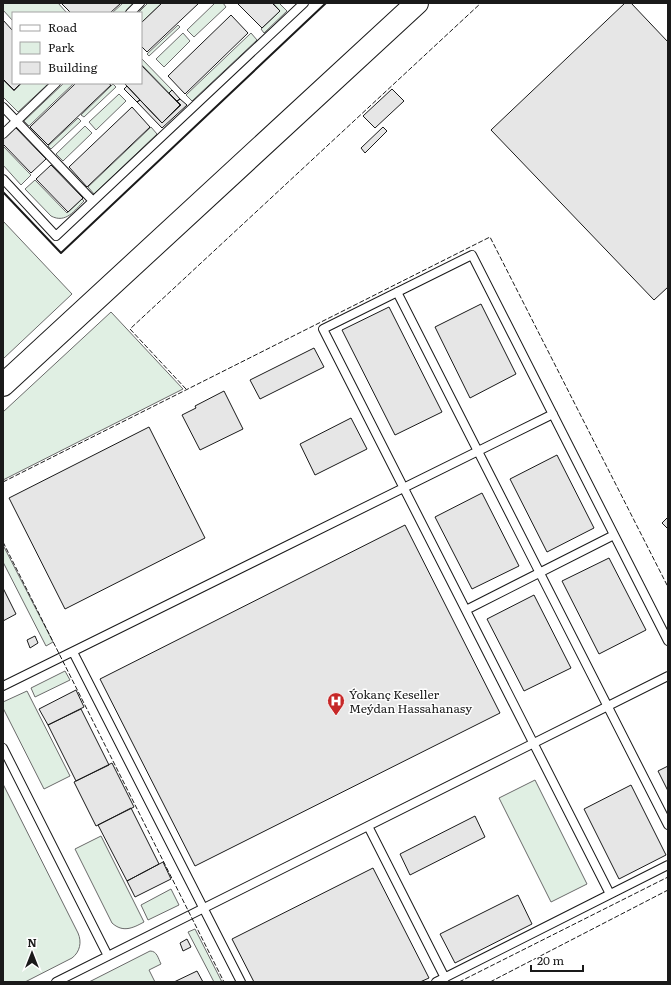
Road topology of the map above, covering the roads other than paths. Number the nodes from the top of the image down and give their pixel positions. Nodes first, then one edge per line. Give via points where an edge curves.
1 (140, 3) edge
2 (417, 3) edge
3 (299, 5) edge
4 (131, 12) edge
5 (55, 84) edge
6 (3, 106) edge
7 (17, 121) junction
8 (3, 134) edge
9 (3, 179) edge
10 (93, 201) junction
11 (397, 292) junction
12 (3, 385) edge
13 (553, 414) junction
14 (478, 451) junction
15 (404, 488) junction
16 (614, 535) junction
17 (540, 573) junction
18 (466, 610) junction
19 (668, 641) edge
20 (73, 652) junction
21 (668, 676) edge
22 (3, 686) edge
23 (608, 706) junction
24 (534, 743) junction
25 (3, 748) edge
26 (668, 825) edge
27 (368, 826) junction
28 (668, 865) edge
29 (610, 894) junction
30 (203, 908) junction
31 (108, 956) junction
32 (445, 978) junction
33 (56, 982) edge
34 (241, 982) edge
35 (436, 982) edge

1 - 4 lane
2 - 12 street
3 - 10 lane
5 - 7 lane
6 - 7 lane
7 - 8 lane
7 - 10 lane
9 - 10 lane via 56,236
11 - 13 lane via 472,255
11 - 14 lane
11 - 15 lane via 323,329
13 - 14 lane
13 - 16 lane
14 - 15 lane
14 - 17 lane
15 - 18 lane
15 - 20 lane
16 - 17 lane
16 - 19 lane
17 - 18 lane
17 - 23 lane
18 - 24 lane
20 - 22 lane
20 - 30 lane
21 - 23 lane
23 - 24 lane
23 - 26 lane
24 - 27 lane
24 - 29 lane
25 - 31 lane
27 - 30 lane
27 - 32 lane
28 - 29 lane
29 - 32 lane
30 - 31 lane
30 - 34 lane
31 - 33 lane
32 - 35 lane

